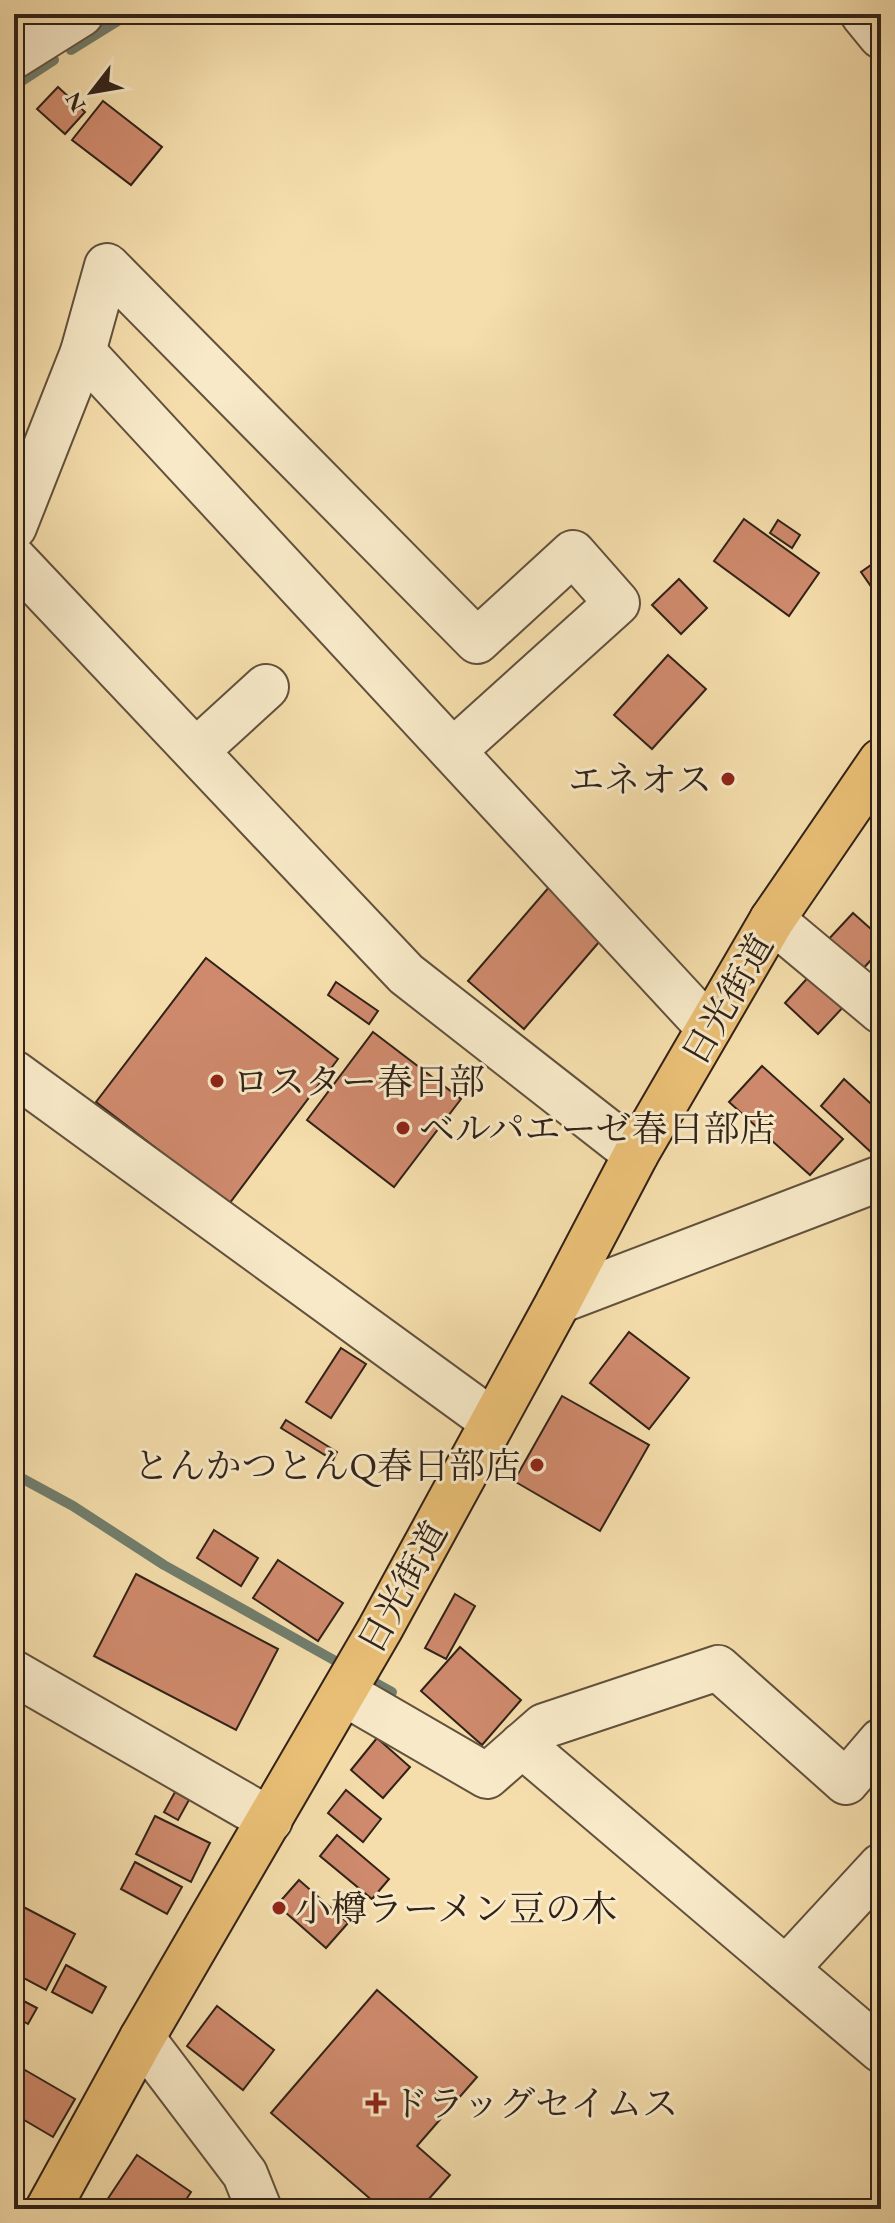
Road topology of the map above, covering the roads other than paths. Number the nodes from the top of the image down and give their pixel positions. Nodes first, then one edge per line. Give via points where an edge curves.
1 (81, 14) edge
2 (863, 14) edge
3 (881, 36) edge
4 (14, 56) edge
5 (83, 352) junction
6 (14, 527) edge
7 (14, 559) edge
8 (477, 641) junction
9 (266, 687) dead end
10 (520, 691) junction
11 (196, 751) junction
12 (453, 751) junction
13 (881, 761) edge
14 (772, 920) junction
15 (881, 1011) edge
16 (709, 1028) junction
17 (14, 1073) edge
18 (636, 1154) junction
19 (876, 1186) edge
20 (559, 1301) junction
21 (492, 1421) junction
22 (14, 1673) edge
23 (347, 1688) junction
24 (881, 1741) edge
25 (522, 1745) junction
26 (270, 1820) junction
27 (881, 1866) edge
28 (786, 1969) junction
29 (142, 2038) junction
30 (881, 2050) edge
31 (48, 2209) edge
32 (259, 2209) edge

1 - 4 street
2 - 3 street
5 - 6 street
5 - 8 street via 107,266
5 - 12 street
7 - 11 street
8 - 10 street
8 - 10 street via 573,553 617,603
9 - 11 street
10 - 12 street
11 - 18 street via 406,974
12 - 16 street
13 - 14 highway, 日光街道
14 - 15 street
14 - 16 highway, 日光街道
16 - 18 highway, 日光街道
17 - 21 street
18 - 20 highway, 日光街道
19 - 20 street
20 - 21 highway, 日光街道
21 - 23 highway, 日光街道
22 - 26 street
23 - 25 street via 487,1776
23 - 26 highway, 日光街道
24 - 25 street via 846,1782 718,1668 544,1726
25 - 28 street
26 - 29 highway, 日光街道
27 - 28 street
28 - 30 street
29 - 31 highway, 日光街道
29 - 32 street via 245,2174

